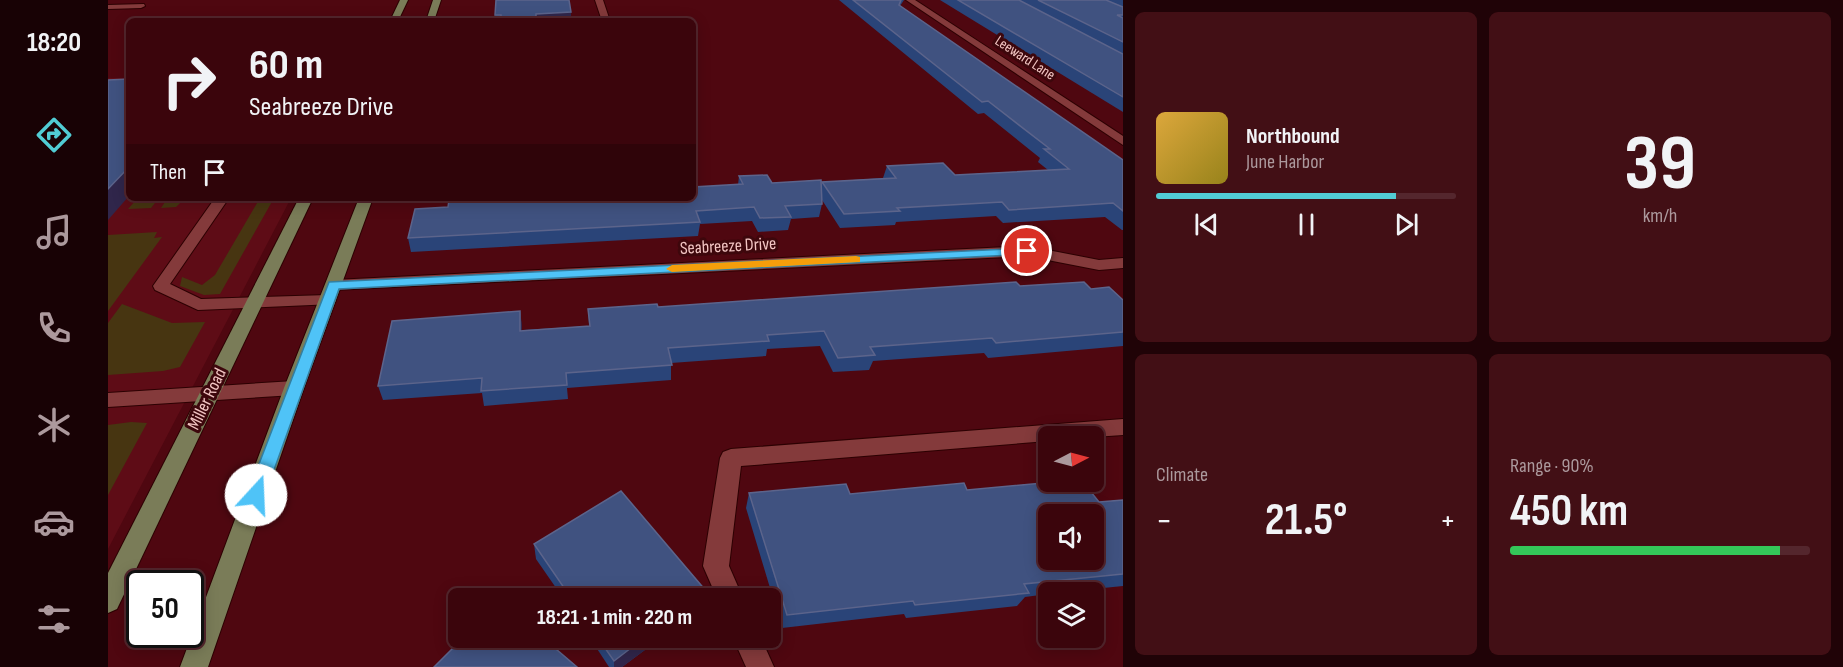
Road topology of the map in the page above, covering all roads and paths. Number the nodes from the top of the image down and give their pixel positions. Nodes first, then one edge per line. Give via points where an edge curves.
1 (404, 0) edge
2 (437, 0) edge
3 (599, 0) edge
4 (910, 0) edge
5 (141, 6) dead end
6 (108, 7) edge
7 (395, 18) edge
8 (431, 18) edge
9 (605, 18) edge
10 (1123, 141) edge
11 (220, 201) edge
12 (305, 201) edge
13 (365, 201) edge
14 (1123, 263) edge
15 (331, 292) junction
16 (254, 303) junction
17 (294, 388) junction
18 (210, 393) junction
19 (108, 400) edge
20 (1123, 428) edge
21 (116, 567) edge
22 (726, 588) edge
23 (108, 600) edge
24 (751, 648) edge
25 (195, 667) edge
26 (760, 667) edge

1 - 7 main road
2 - 8 main road
3 - 9 street
4 - 10 street, Leeward Lane
5 - 6 street
11 - 16 street, Seabreeze Drive via 161,286 198,305
12 - 16 main road, Miller Road
13 - 15 main road
14 - 15 street, Seabreeze Drive via 1099,265 1027,251
15 - 16 street, Seabreeze Drive
15 - 17 main road
16 - 18 main road, Miller Road
17 - 18 street
17 - 25 main road
18 - 19 street
18 - 21 main road, Miller Road
20 - 22 street via 731,458 716,566
21 - 23 main road, Miller Road
24 - 26 street

